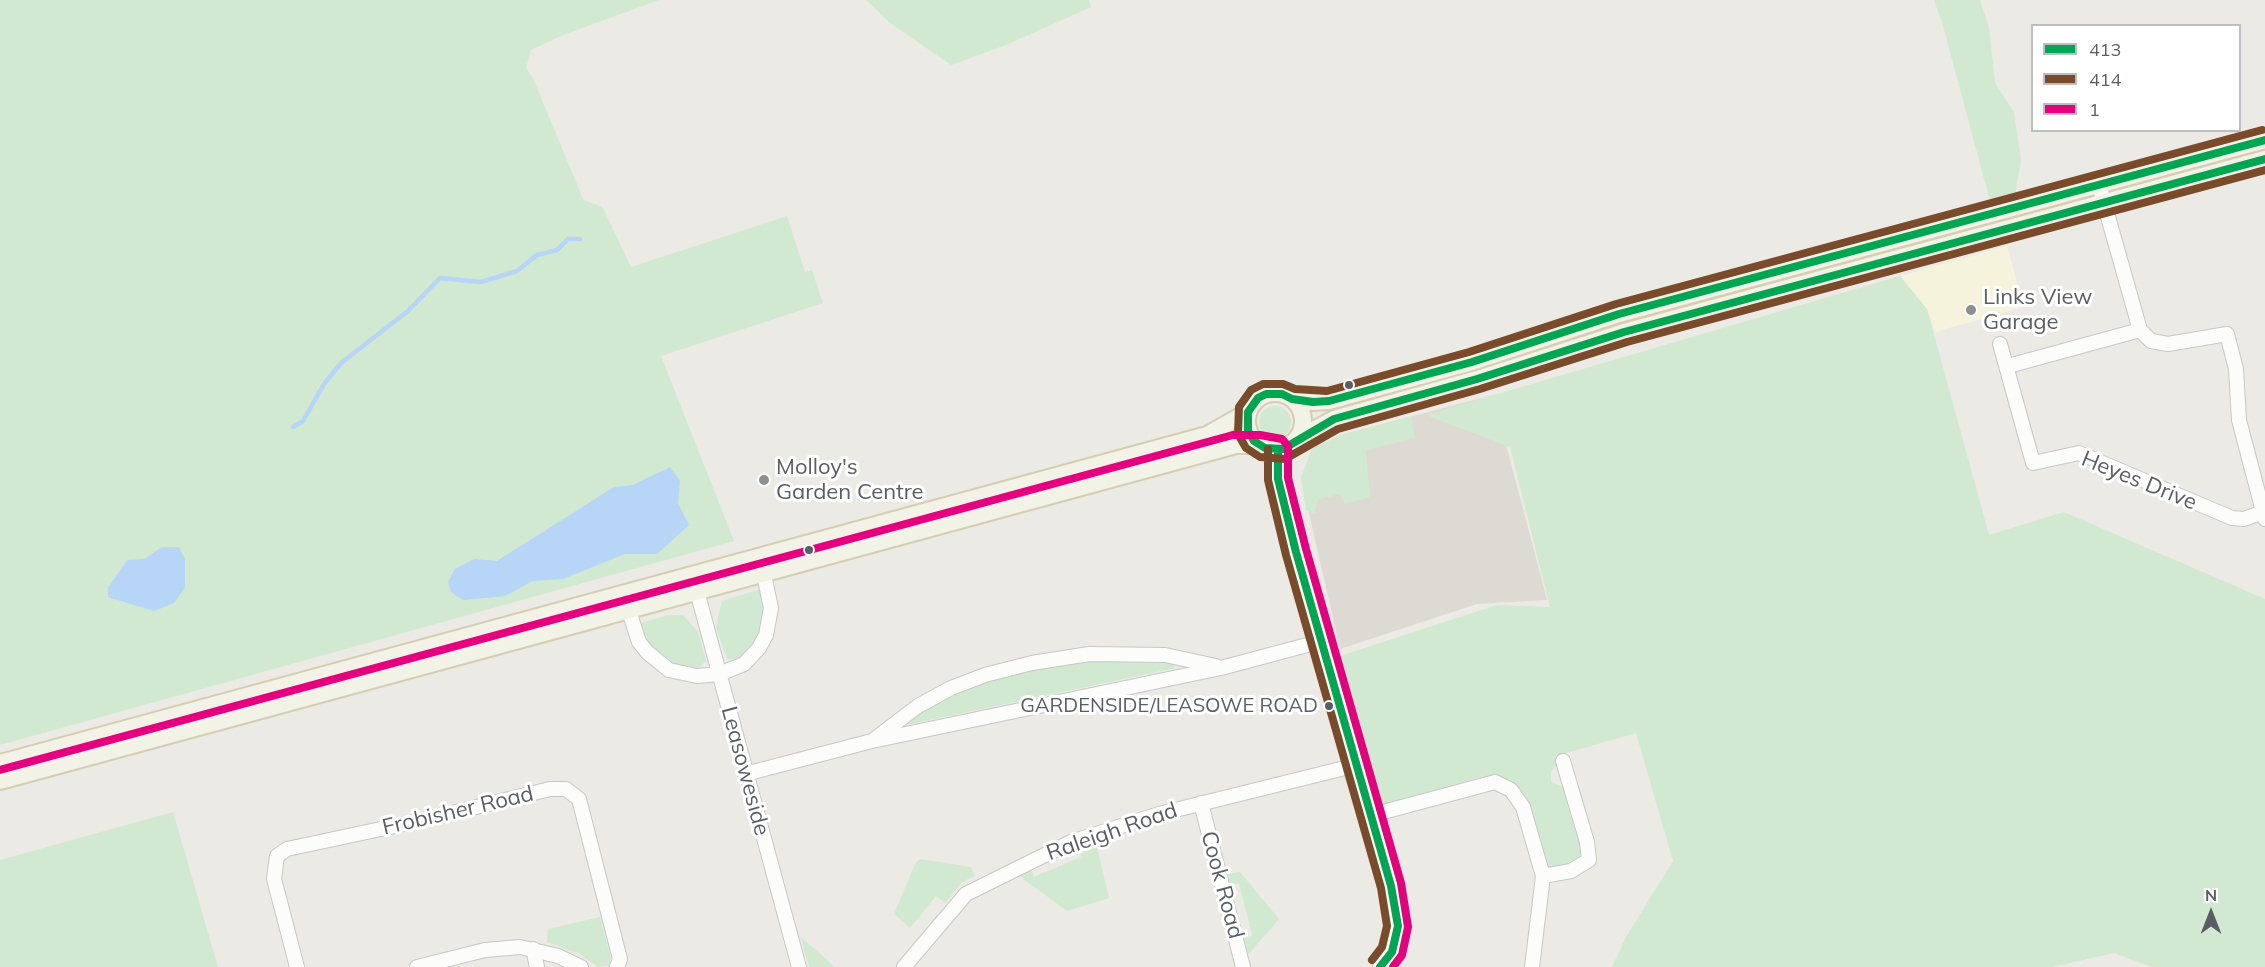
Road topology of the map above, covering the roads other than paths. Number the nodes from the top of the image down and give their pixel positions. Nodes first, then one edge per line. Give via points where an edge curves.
1 (2265, 140) edge
2 (2265, 159) edge
3 (2099, 185) junction
4 (2104, 203) junction
5 (2140, 330) junction
6 (2000, 344) dead end
7 (2008, 366) junction
8 (1292, 399) junction
9 (1248, 412) junction
10 (1298, 438) junction
11 (1259, 445) junction
12 (1278, 449) junction
13 (2264, 515) edge
14 (693, 575) junction
15 (764, 575) junction
16 (697, 592) junction
17 (629, 611) junction
18 (1322, 640) junction
19 (1221, 668) junction
20 (719, 674) junction
21 (872, 741) junction
22 (1563, 760) dead end
23 (0, 763) edge
24 (1357, 765) junction
25 (745, 774) junction
26 (0, 781) edge
27 (1201, 803) junction
28 (1372, 815) junction
29 (1543, 876) junction
30 (533, 949) junction
31 (913, 964) edge
32 (297, 967) edge
33 (420, 967) edge
34 (537, 967) edge
35 (581, 967) edge
36 (618, 967) edge
37 (799, 967) edge
38 (1244, 967) edge
39 (1380, 967) edge
40 (1532, 967) edge

1 - 3 main road
2 - 4 main road
3 - 4 street
3 - 8 main road via 1619,314 1472,362 1329,401
4 - 5 street
4 - 10 main road via 1624,332 1477,380 1334,419
5 - 7 street
5 - 13 street, Heyes Drive via 2151,341 2168,344 2227,334 2236,369 2239,420
6 - 7 street
7 - 13 street, Heyes Drive via 2033,463 2079,453 2219,514 2244,519
8 - 9 main road via 1282,394 1266,394
8 - 10 main road via 1303,418
9 - 11 main road via 1248,431
9 - 14 main road via 1207,435
10 - 12 main road
11 - 12 main road
11 - 15 main road via 1236,445
12 - 18 street via 1278,478
14 - 16 street, Leasoweside
14 - 23 main road
15 - 16 main road
15 - 20 street via 771,608 766,635 744,664
16 - 17 main road
16 - 20 street, Leasoweside
17 - 20 street via 639,642 669,670 697,676
17 - 26 main road
18 - 19 street
18 - 24 street
19 - 21 street
19 - 21 street via 1165,655 1089,654 1032,663 951,688 918,706
20 - 25 street, Leasoweside
21 - 25 street
22 - 29 street via 1587,842 1588,860 1571,871
24 - 27 street, Raleigh Road
24 - 28 street
25 - 37 street, Leasoweside
27 - 31 street, Raleigh Road via 1071,842 966,894
27 - 38 street, Cook Road
28 - 29 street via 1495,783 1511,790 1523,807
28 - 39 street via 1398,926 1392,952
29 - 40 street
30 - 33 street via 485,950
30 - 34 street
30 - 35 street
32 - 36 street, Frobisher Road via 274,879 277,856 287,849 550,789 566,789 579,799 583,811 620,959

